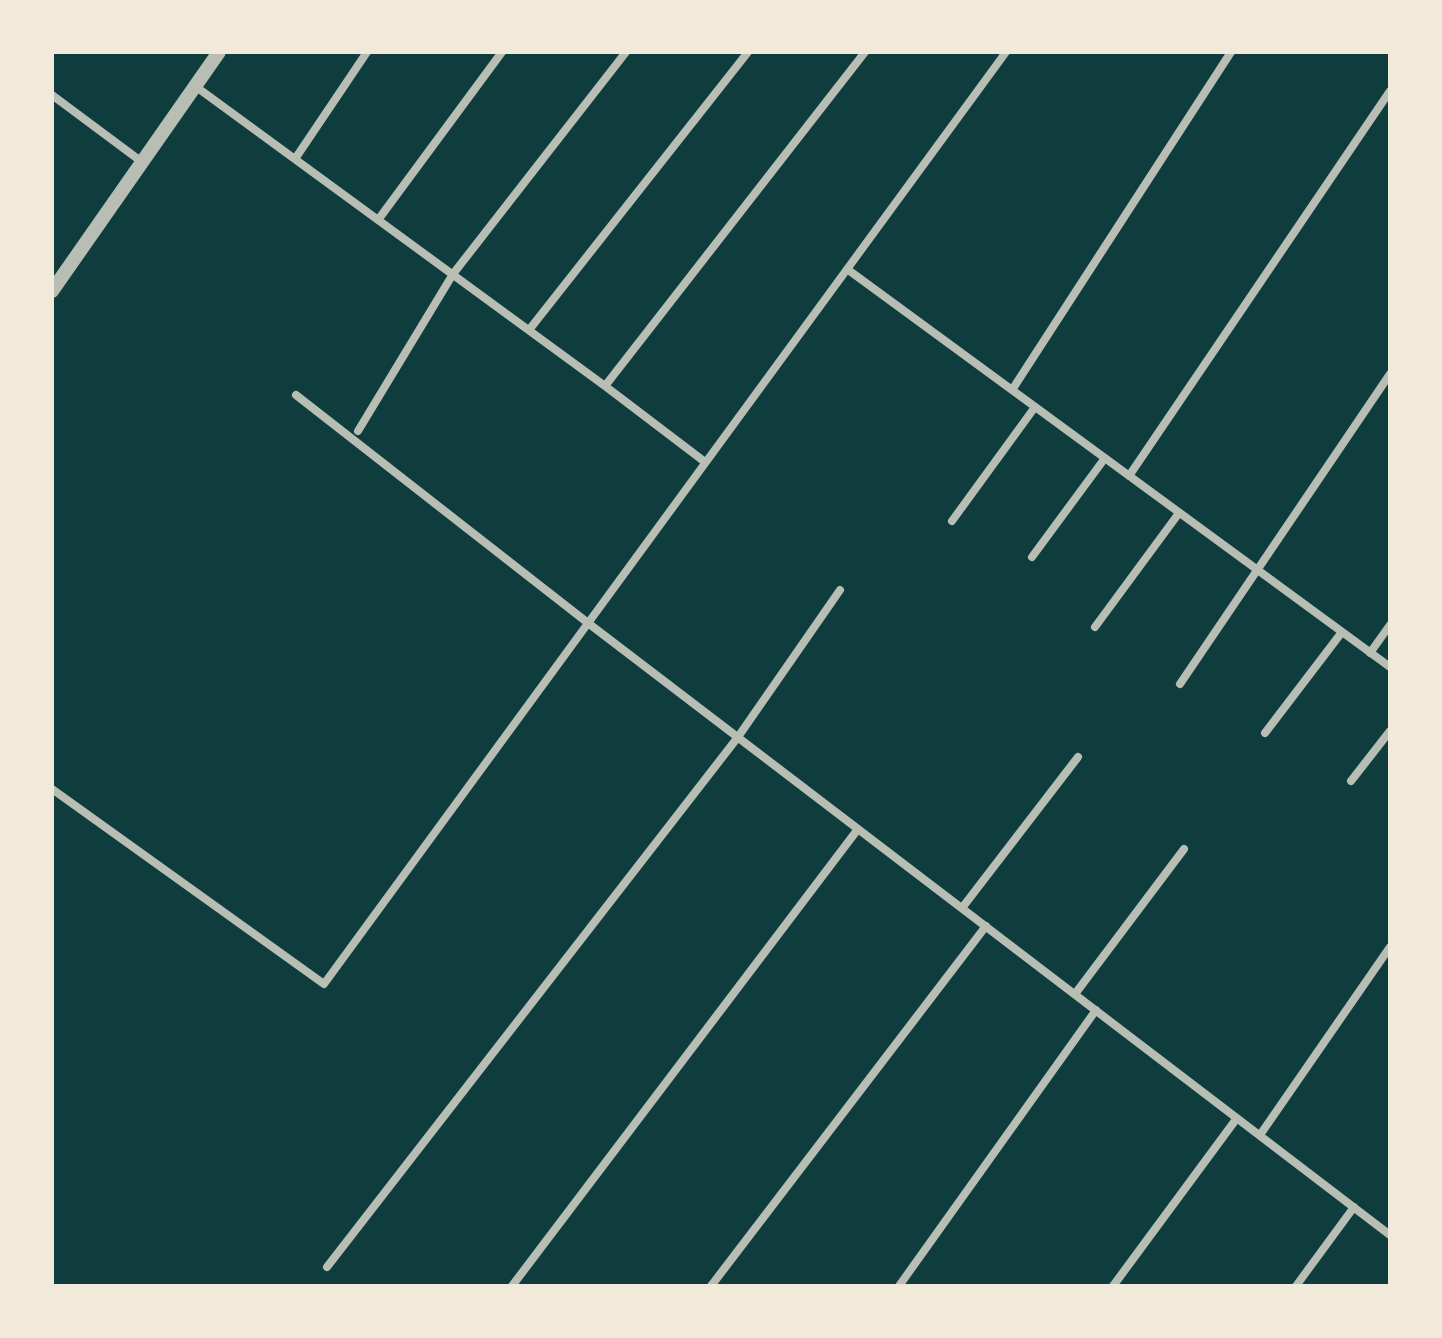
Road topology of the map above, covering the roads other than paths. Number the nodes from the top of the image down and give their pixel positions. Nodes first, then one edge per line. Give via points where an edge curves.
1 (219, 52) edge
2 (367, 52) edge
3 (502, 52) edge
4 (626, 52) edge
5 (748, 52) edge
6 (865, 52) edge
7 (1006, 52) edge
8 (1231, 52) edge
9 (195, 86) junction
10 (1390, 91) edge
11 (52, 95) edge
12 (295, 159) junction
13 (142, 162) junction
14 (378, 220) junction
15 (847, 269) junction
16 (453, 274) junction
17 (52, 291) edge
18 (529, 330) junction
19 (1390, 374) edge
20 (605, 386) junction
21 (1012, 390) junction
22 (296, 395) dead end
23 (1035, 407) junction
24 (358, 431) dead end
25 (1105, 458) junction
26 (705, 462) junction
27 (1129, 476) junction
28 (1179, 513) junction
29 (952, 521) dead end
30 (1032, 557) dead end
31 (1258, 570) junction
32 (840, 590) dead end
33 (588, 623) junction
34 (1390, 625) edge
35 (1095, 627) dead end
36 (1342, 632) junction
37 (1370, 653) junction
38 (1390, 667) edge
39 (1180, 684) dead end
40 (1390, 731) edge
41 (1265, 733) dead end
42 (738, 737) junction
43 (1078, 757) dead end
44 (1351, 781) dead end
45 (52, 789) edge
46 (858, 829) junction
47 (1184, 849) dead end
48 (962, 908) junction
49 (986, 926) junction
50 (1390, 947) edge
51 (1075, 994) junction
52 (1096, 1010) junction
53 (1237, 1118) junction
54 (1260, 1135) junction
55 (1354, 1207) junction
56 (1390, 1235) edge
57 (327, 1267) dead end
58 (512, 1286) edge
59 (711, 1286) edge
60 (899, 1286) edge
61 (1113, 1286) edge
62 (1296, 1286) edge

1 - 9 street
2 - 12 street
3 - 14 street
4 - 16 street
5 - 18 street
6 - 20 street
7 - 15 street
8 - 21 street
9 - 12 street
9 - 13 street
10 - 27 street
11 - 13 street
12 - 14 street
13 - 17 street
14 - 16 street
15 - 21 street
15 - 26 street
16 - 18 street
16 - 24 street
18 - 20 street
19 - 31 street
20 - 26 street
21 - 23 street
22 - 33 street
23 - 25 street
23 - 29 street
25 - 27 street
25 - 30 street
26 - 33 street
27 - 28 street
28 - 31 street
28 - 35 street
31 - 36 street
31 - 39 street
32 - 42 street
33 - 42 street
33 - 45 street via 324,984
34 - 37 street
36 - 37 street
36 - 41 street
37 - 38 street
40 - 44 street
42 - 46 street
42 - 57 street
43 - 48 street
46 - 48 street
46 - 58 street
47 - 51 street
48 - 49 street
49 - 51 street
49 - 59 street
50 - 54 street
51 - 52 street
52 - 53 street
52 - 60 street
53 - 54 street
53 - 61 street
54 - 55 street
55 - 56 street
55 - 62 street

